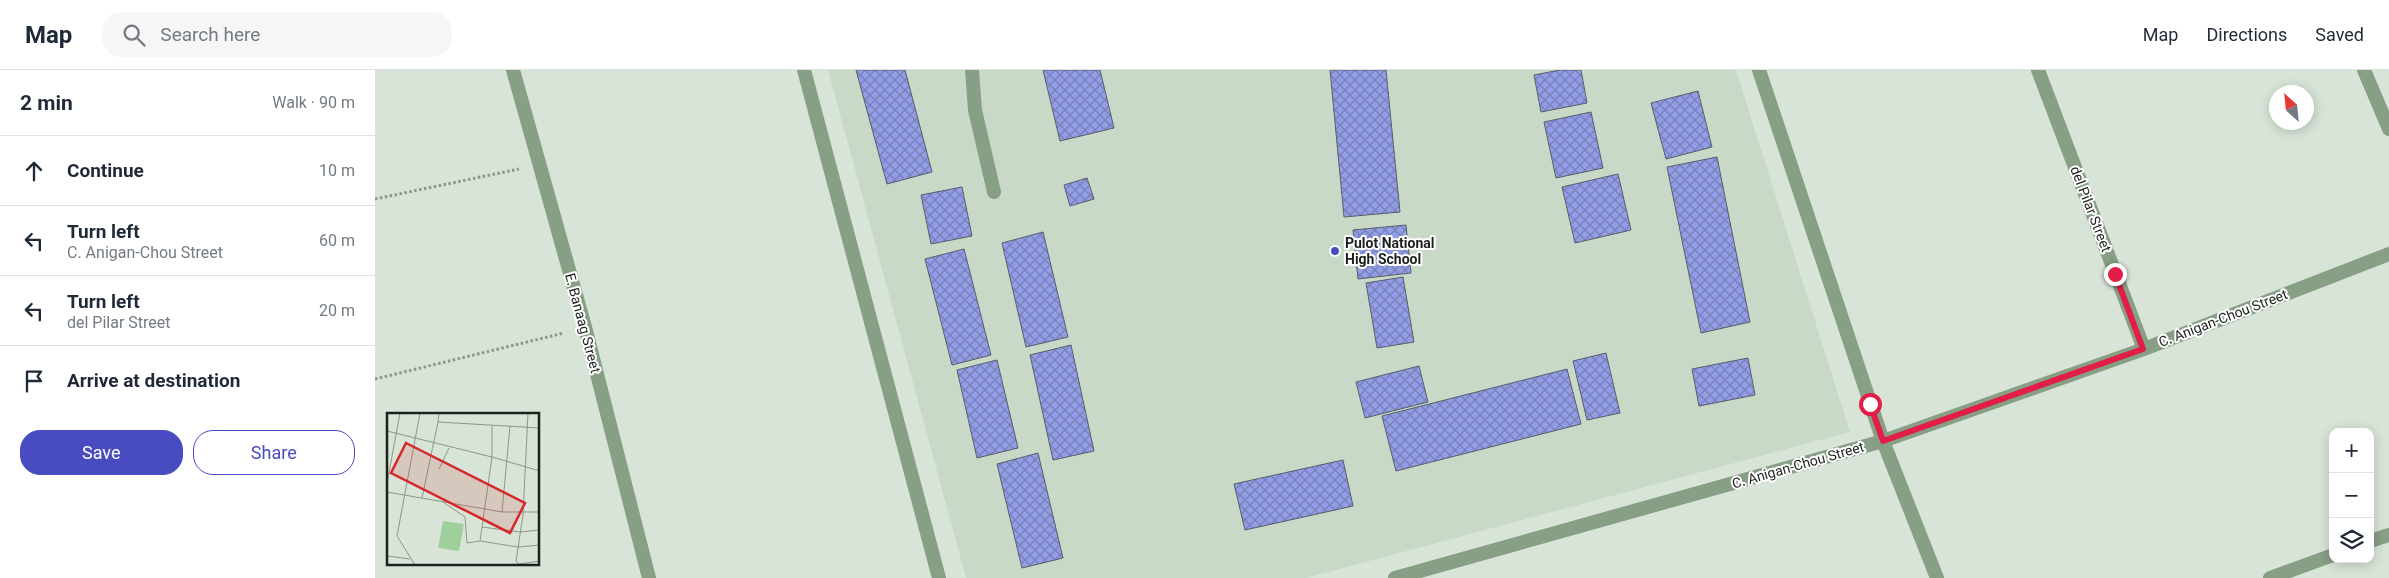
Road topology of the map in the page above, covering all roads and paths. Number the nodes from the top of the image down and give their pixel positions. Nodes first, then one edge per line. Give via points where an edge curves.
1 (513, 70) edge
2 (804, 70) edge
3 (972, 70) edge
4 (1759, 70) edge
5 (2038, 70) edge
6 (2364, 70) edge
7 (2389, 129) edge
8 (539, 164) junction
9 (994, 192) dead end
10 (375, 199) edge
11 (2389, 254) edge
12 (585, 328) junction
13 (2143, 349) junction
14 (375, 379) edge
15 (1883, 441) junction
16 (2389, 535) edge
17 (2374, 540) edge
18 (2329, 556) edge
19 (649, 578) edge
20 (939, 578) edge
21 (1395, 578) edge
22 (1937, 578) edge
23 (2270, 578) edge

1 - 8 street, E. Banaag Street
2 - 20 street
3 - 9 street via 975,110
4 - 15 street
5 - 13 street, del Pilar Street
6 - 7 street
8 - 10 path
8 - 12 street, E. Banaag Street
11 - 13 street, C. Anigan-Chou Street
12 - 14 path
12 - 19 street, E. Banaag Street
13 - 15 street, C. Anigan-Chou Street
15 - 21 street, C. Anigan-Chou Street
15 - 22 street
16 - 17 street
18 - 23 street

